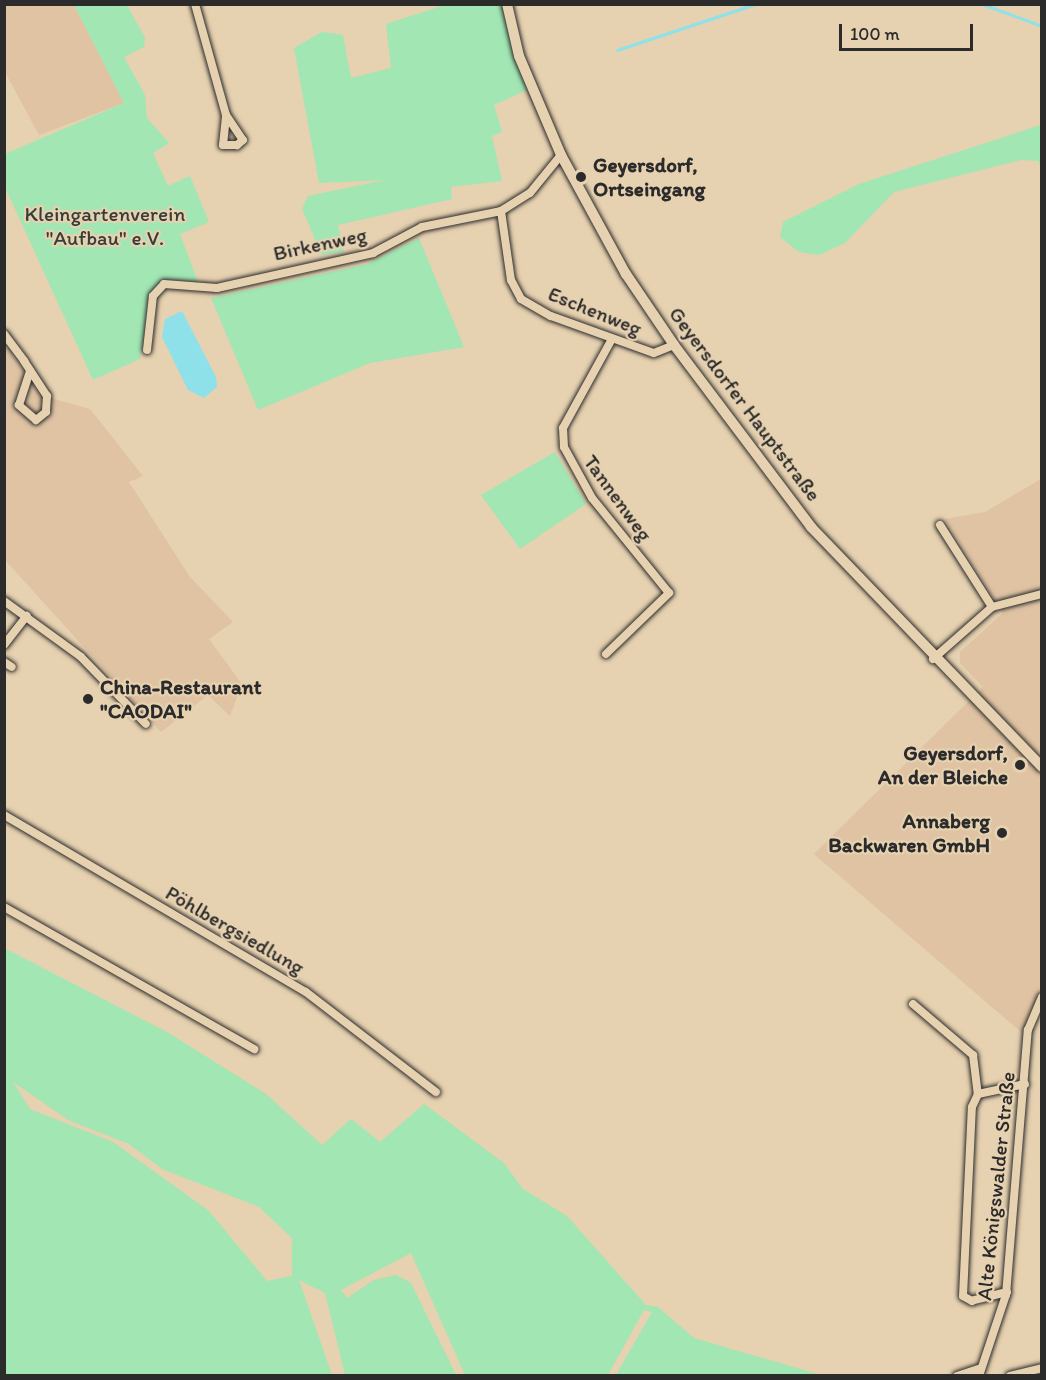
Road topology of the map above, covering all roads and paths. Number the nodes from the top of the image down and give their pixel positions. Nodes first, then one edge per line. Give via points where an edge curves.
1 (195, 4) edge
2 (507, 4) edge
3 (226, 115) dead end
4 (561, 155) junction
5 (501, 211) junction
6 (4, 334) edge
7 (612, 339) junction
8 (674, 345) junction
9 (147, 350) dead end
10 (30, 371) junction
11 (940, 525) dead end
12 (1041, 594) edge
13 (4, 601) edge
14 (992, 607) junction
15 (27, 616) junction
16 (4, 645) edge
17 (606, 654) dead end
18 (933, 659) junction
19 (4, 662) edge
20 (12, 667) dead end
21 (146, 724) dead end
22 (1041, 767) edge
23 (4, 815) edge
24 (4, 907) edge
25 (1041, 997) edge
26 (913, 1004) dead end
27 (254, 1049) dead end
28 (1025, 1084) junction
29 (436, 1092) dead end
30 (978, 1094) junction
31 (1007, 1292) junction
32 (1041, 1368) edge
33 (979, 1372) edge
34 (957, 1376) edge
35 (1010, 1376) edge

1 - 3 street
2 - 4 main road, Geyersdorfer Hauptstraße via 519,57
4 - 5 street, Birkenweg via 530,193
4 - 8 main road, Geyersdorfer Hauptstraße via 626,274
5 - 7 street, Eschenweg via 511,280 521,298
5 - 9 street, Birkenweg via 422,227 373,253 217,288 164,284 153,296
6 - 10 street
7 - 8 street, Eschenweg via 654,353
7 - 17 street, Tannenweg via 563,428 564,447 592,498 669,593
8 - 18 main road, Geyersdorfer Hauptstraße via 812,527
10 - 10 street via 19,405 36,420 44,416 49,401
11 - 14 street
12 - 14 street
13 - 15 street
14 - 18 street
15 - 16 street
15 - 21 street via 81,657
18 - 22 main road, Geyersdorfer Hauptstraße
19 - 20 street
23 - 29 street, Pöhlbergsiedlung via 306,992
24 - 27 street
25 - 28 street, Alte Königswalder Straße via 1028,1030
26 - 30 street via 973,1055
28 - 30 street
28 - 31 street, Alte Königswalder Straße
30 - 31 street via 972,1107 962,1288 972,1300
31 - 33 street, Alte Königswalder Straße via 997,1333
32 - 35 street
33 - 34 street

